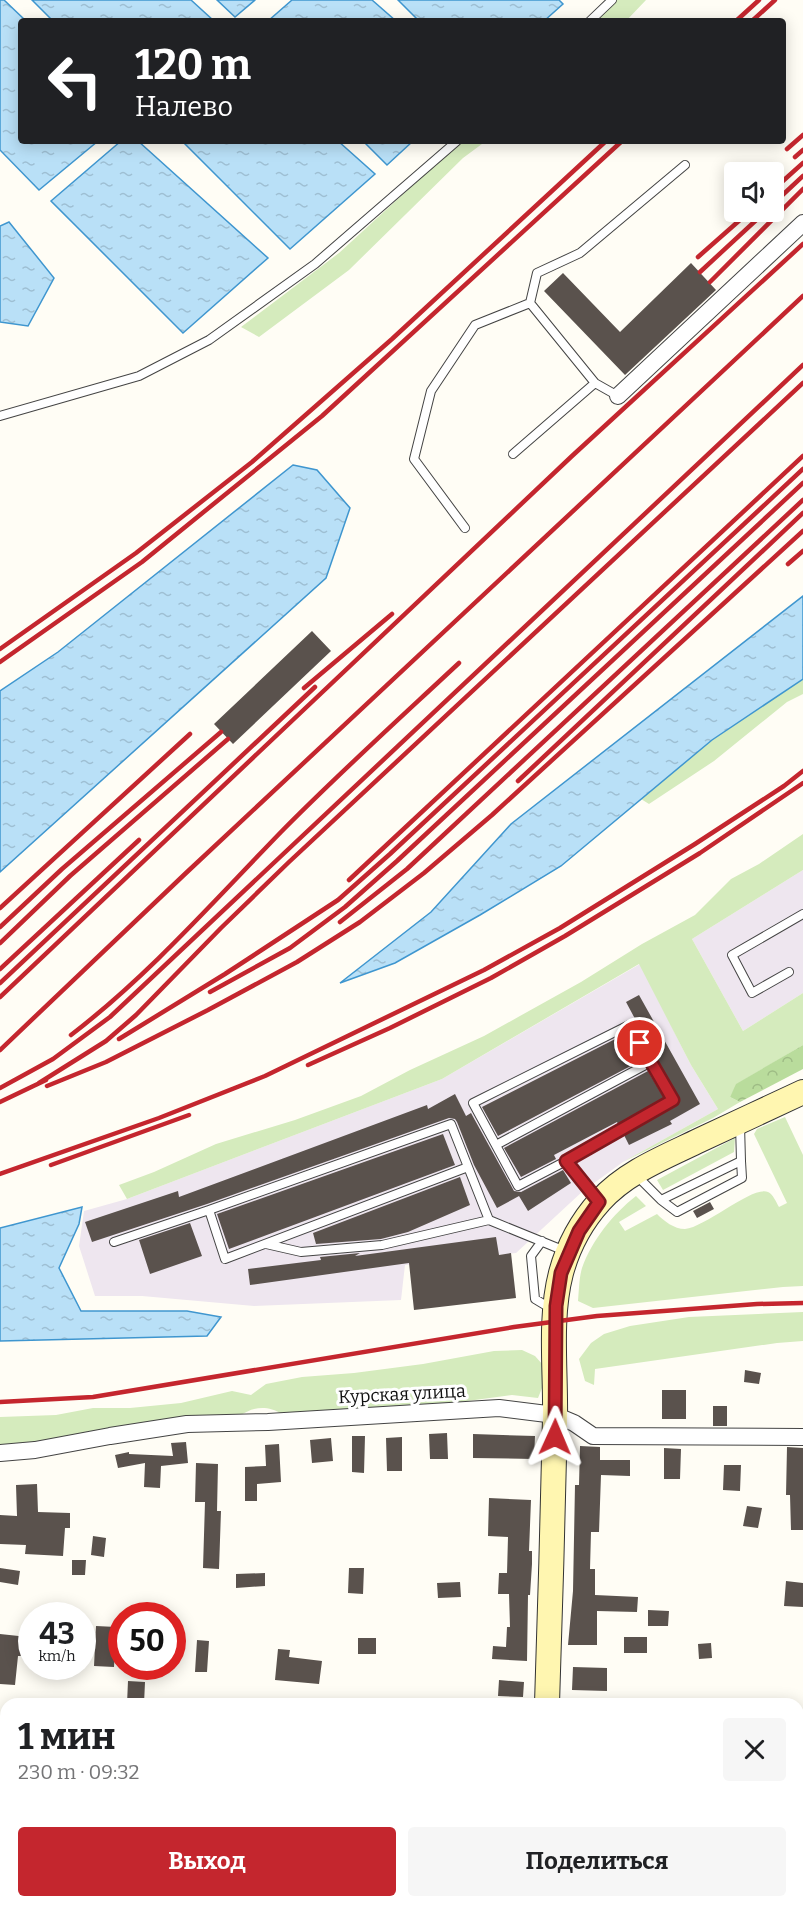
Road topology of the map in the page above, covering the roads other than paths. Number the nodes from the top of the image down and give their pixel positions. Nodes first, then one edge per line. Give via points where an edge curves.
1 (612, 0) edge
2 (593, 18) edge
3 (455, 144) edge
4 (685, 165) dead end
5 (803, 223) edge
6 (530, 303) junction
7 (595, 383) junction
8 (618, 396) joint
9 (0, 416) edge
10 (513, 454) dead end
11 (465, 528) dead end
12 (803, 914) edge
13 (789, 972) dead end
14 (651, 1062) junction
15 (803, 1092) edge
16 (740, 1122) junction
17 (496, 1145) junction
18 (566, 1161) junction
19 (741, 1161) junction
20 (468, 1167) junction
21 (634, 1173) junction
22 (661, 1200) junction
23 (599, 1202) junction
24 (209, 1210) junction
25 (489, 1220) junction
26 (114, 1242) dead end
27 (542, 1242) junction
28 (266, 1244) junction
29 (568, 1252) junction
30 (556, 1306) junction
31 (555, 1415) junction
32 (803, 1437) edge
33 (0, 1453) edge
34 (547, 1698) edge

1 - 2 lane
3 - 9 lane via 315,264 209,340 139,376
4 - 6 lane via 580,253 537,273
5 - 8 street
6 - 7 lane
6 - 11 lane via 475,325 431,391 414,459
7 - 8 lane
7 - 10 lane
12 - 13 lane via 732,955 752,993
14 - 17 lane
14 - 17 lane via 629,1025 473,1103
14 - 18 lane via 673,1100
15 - 16 main road
16 - 19 lane
16 - 21 main road
17 - 18 lane via 518,1186
18 - 23 lane
19 - 22 lane
19 - 22 lane via 742,1178 677,1212
20 - 24 lane via 451,1124
20 - 25 lane
20 - 28 lane
21 - 22 lane
21 - 23 main road
23 - 29 main road
24 - 26 lane
24 - 28 lane via 225,1260
25 - 27 lane
25 - 28 lane via 382,1245 301,1252
27 - 29 lane
27 - 30 lane via 531,1256 535,1299
29 - 30 main road
30 - 31 main road
31 - 32 street, Курская улица via 593,1436
31 - 33 street, Курская улица via 499,1408 188,1424
31 - 34 main road

